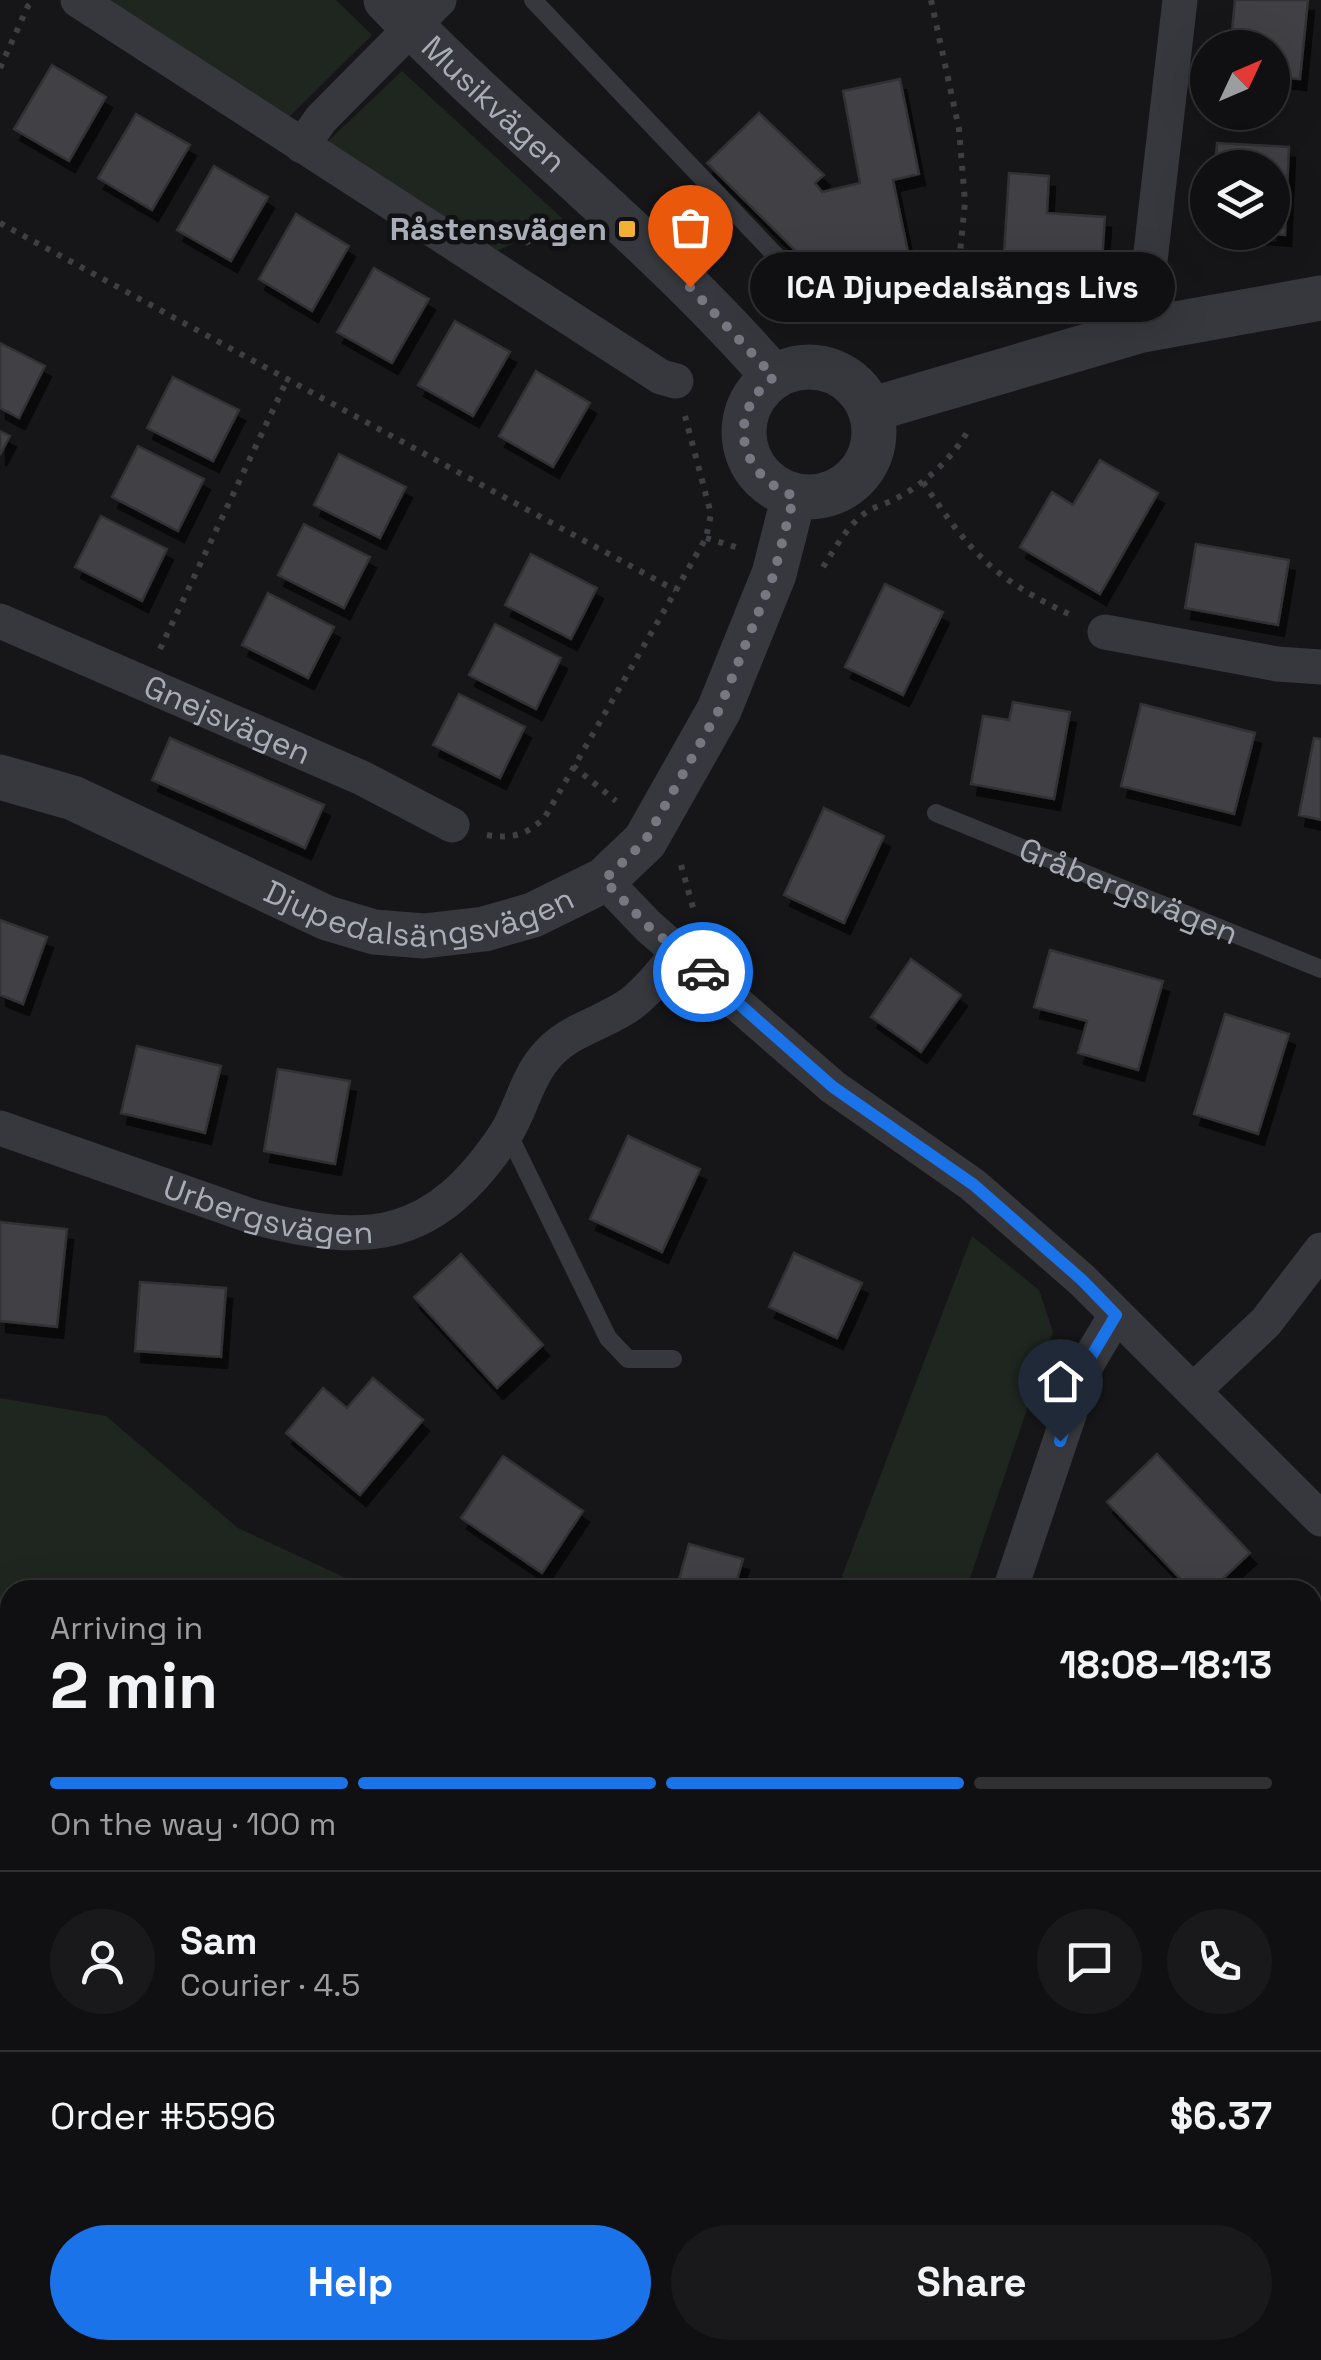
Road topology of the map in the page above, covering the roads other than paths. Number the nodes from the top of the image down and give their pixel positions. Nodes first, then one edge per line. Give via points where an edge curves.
1 (78, 0) edge
2 (533, 0) edge
3 (1180, 0) edge
4 (412, 9) edge
5 (302, 146) junction
6 (1321, 298) edge
7 (955, 302) road end
8 (1142, 330) junction
9 (774, 377) junction
10 (676, 381) road end
11 (870, 410) junction
12 (794, 496) junction
13 (0, 621) edge
14 (1105, 632) road end
15 (1321, 668) edge
16 (0, 777) edge
17 (936, 813) dead end
18 (452, 826) road end
19 (604, 880) junction
20 (679, 952) junction
21 (1321, 969) edge
22 (0, 1128) edge
23 (507, 1131) junction
24 (1321, 1250) edge
25 (1116, 1315) junction
26 (673, 1359) dead end
27 (1193, 1391) junction
28 (1321, 1520) edge
29 (1013, 1580) edge

1 - 5 street
2 - 7 lane via 801,282 826,297 863,304
3 - 8 street
4 - 5 street
4 - 9 street, Musikvägen via 468,84 690,287
5 - 10 street
6 - 8 street
8 - 11 street
9 - 11 street via 811,367 836,373
9 - 12 street via 750,406 745,443 762,477
11 - 12 street via 872,448 854,480 832,494
12 - 19 street, Djupedalsängsvägen via 774,574 719,710 645,841
13 - 18 street, Gnejsvägen via 362,778
14 - 15 street
16 - 19 street, Djupedalsängsvägen via 73,798 326,918 374,932 484,930 533,916
17 - 21 lane, Gråbergsvägen
19 - 20 street
20 - 23 street, Urbergsvägen via 632,1003 565,1037 541,1061
20 - 25 street via 833,1087 974,1185
22 - 23 street, Urbergsvägen via 254,1217 351,1235 389,1230 432,1211 471,1181
23 - 26 lane via 608,1338 628,1360
24 - 27 street via 1266,1322
25 - 27 street
25 - 29 street via 1085,1367
27 - 28 street

